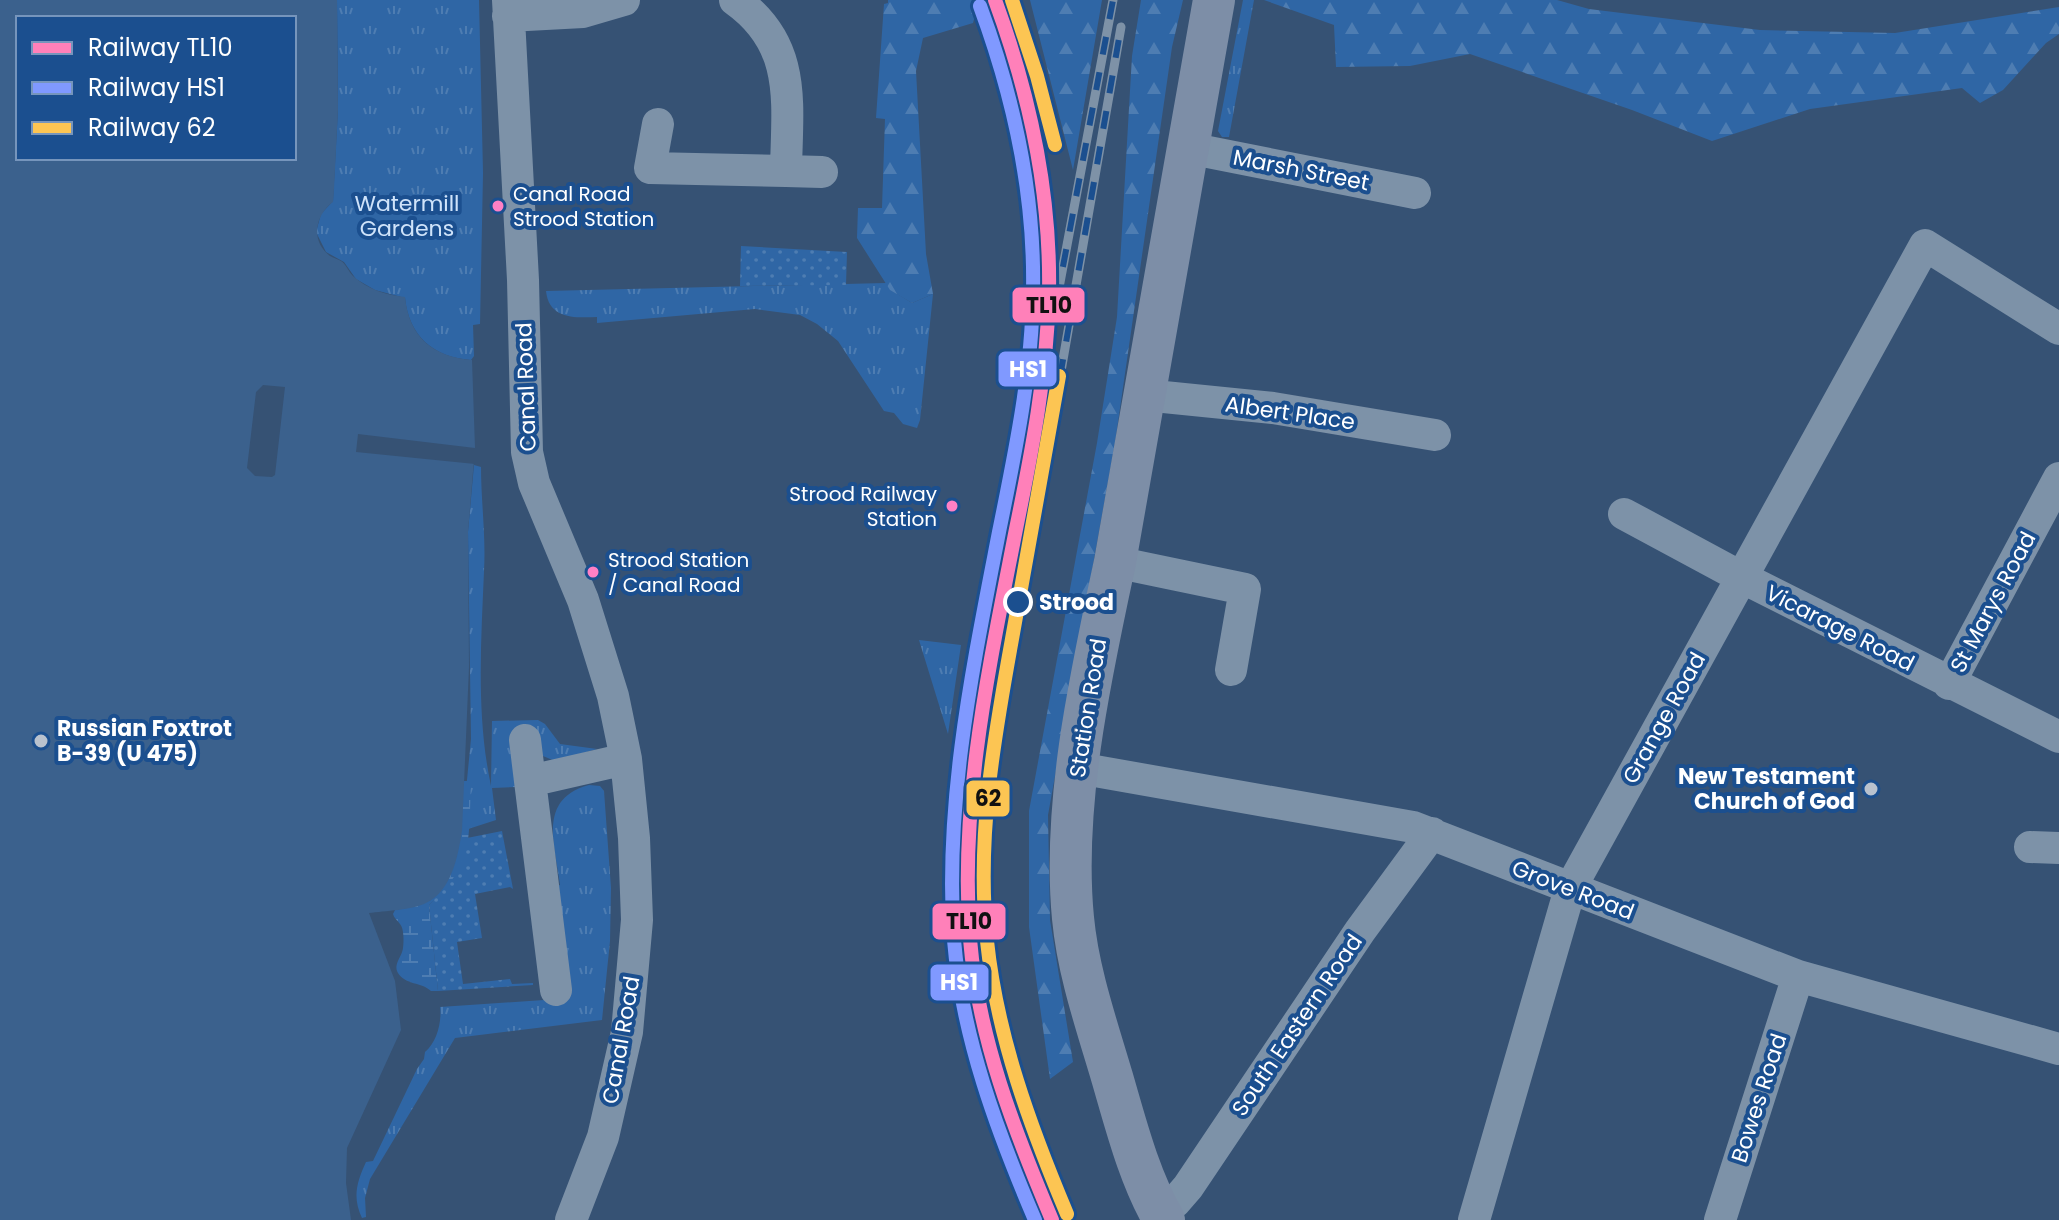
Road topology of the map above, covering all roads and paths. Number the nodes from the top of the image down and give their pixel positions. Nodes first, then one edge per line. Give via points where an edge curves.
1 (624, 0) edge
2 (735, 0) edge
3 (1214, 0) edge
4 (508, 8) edge
5 (658, 124) dead end
6 (1188, 148) junction
7 (786, 171) junction
8 (822, 172) dead end
9 (1415, 193) dead end
10 (2059, 329) edge
11 (1144, 395) junction
12 (1435, 435) dead end
13 (2059, 478) edge
14 (1624, 514) dead end
15 (1115, 562) junction
16 (1741, 577) junction
17 (1231, 670) dead end
18 (1949, 684) junction
19 (2059, 737) edge
20 (525, 740) dead end
21 (626, 759) junction
22 (1078, 768) junction
23 (530, 781) junction
24 (1432, 833) junction
25 (1570, 889) junction
26 (1798, 976) junction
27 (556, 990) dead end
28 (2059, 1049) edge
29 (1162, 1216) edge
30 (571, 1220) edge
31 (1474, 1220) edge
32 (1720, 1220) edge

1 - 4 street via 583,12
2 - 7 street via 767,31 785,70
3 - 6 main road, Station Road
4 - 21 street, Canal Road via 527,452 542,504 596,635
5 - 7 street via 650,168
6 - 9 street, Marsh Street
6 - 11 main road, Station Road
7 - 8 street
10 - 16 street, Grange Road via 1925,245
11 - 12 street, Albert Place via 1273,408
11 - 15 main road, Station Road
13 - 18 street, St Marys Road
14 - 16 street, Vicarage Road
15 - 17 street via 1245,589
15 - 22 main road, Station Road
16 - 18 street, Vicarage Road
16 - 25 street, Grange Road
18 - 19 street, Vicarage Road
20 - 23 street
21 - 23 street
21 - 30 street, Canal Road via 637,896 631,997 609,1115
22 - 24 street, Grove Road
22 - 29 main road, Station Road via 1070,870 1077,947 1122,1112
23 - 27 street
24 - 25 street, Grove Road
24 - 29 street, South Eastern Road via 1351,943 1188,1187
25 - 26 street, Grove Road
25 - 31 street, Grange Road
26 - 28 street, Grove Road
26 - 32 street, Bowes Road

